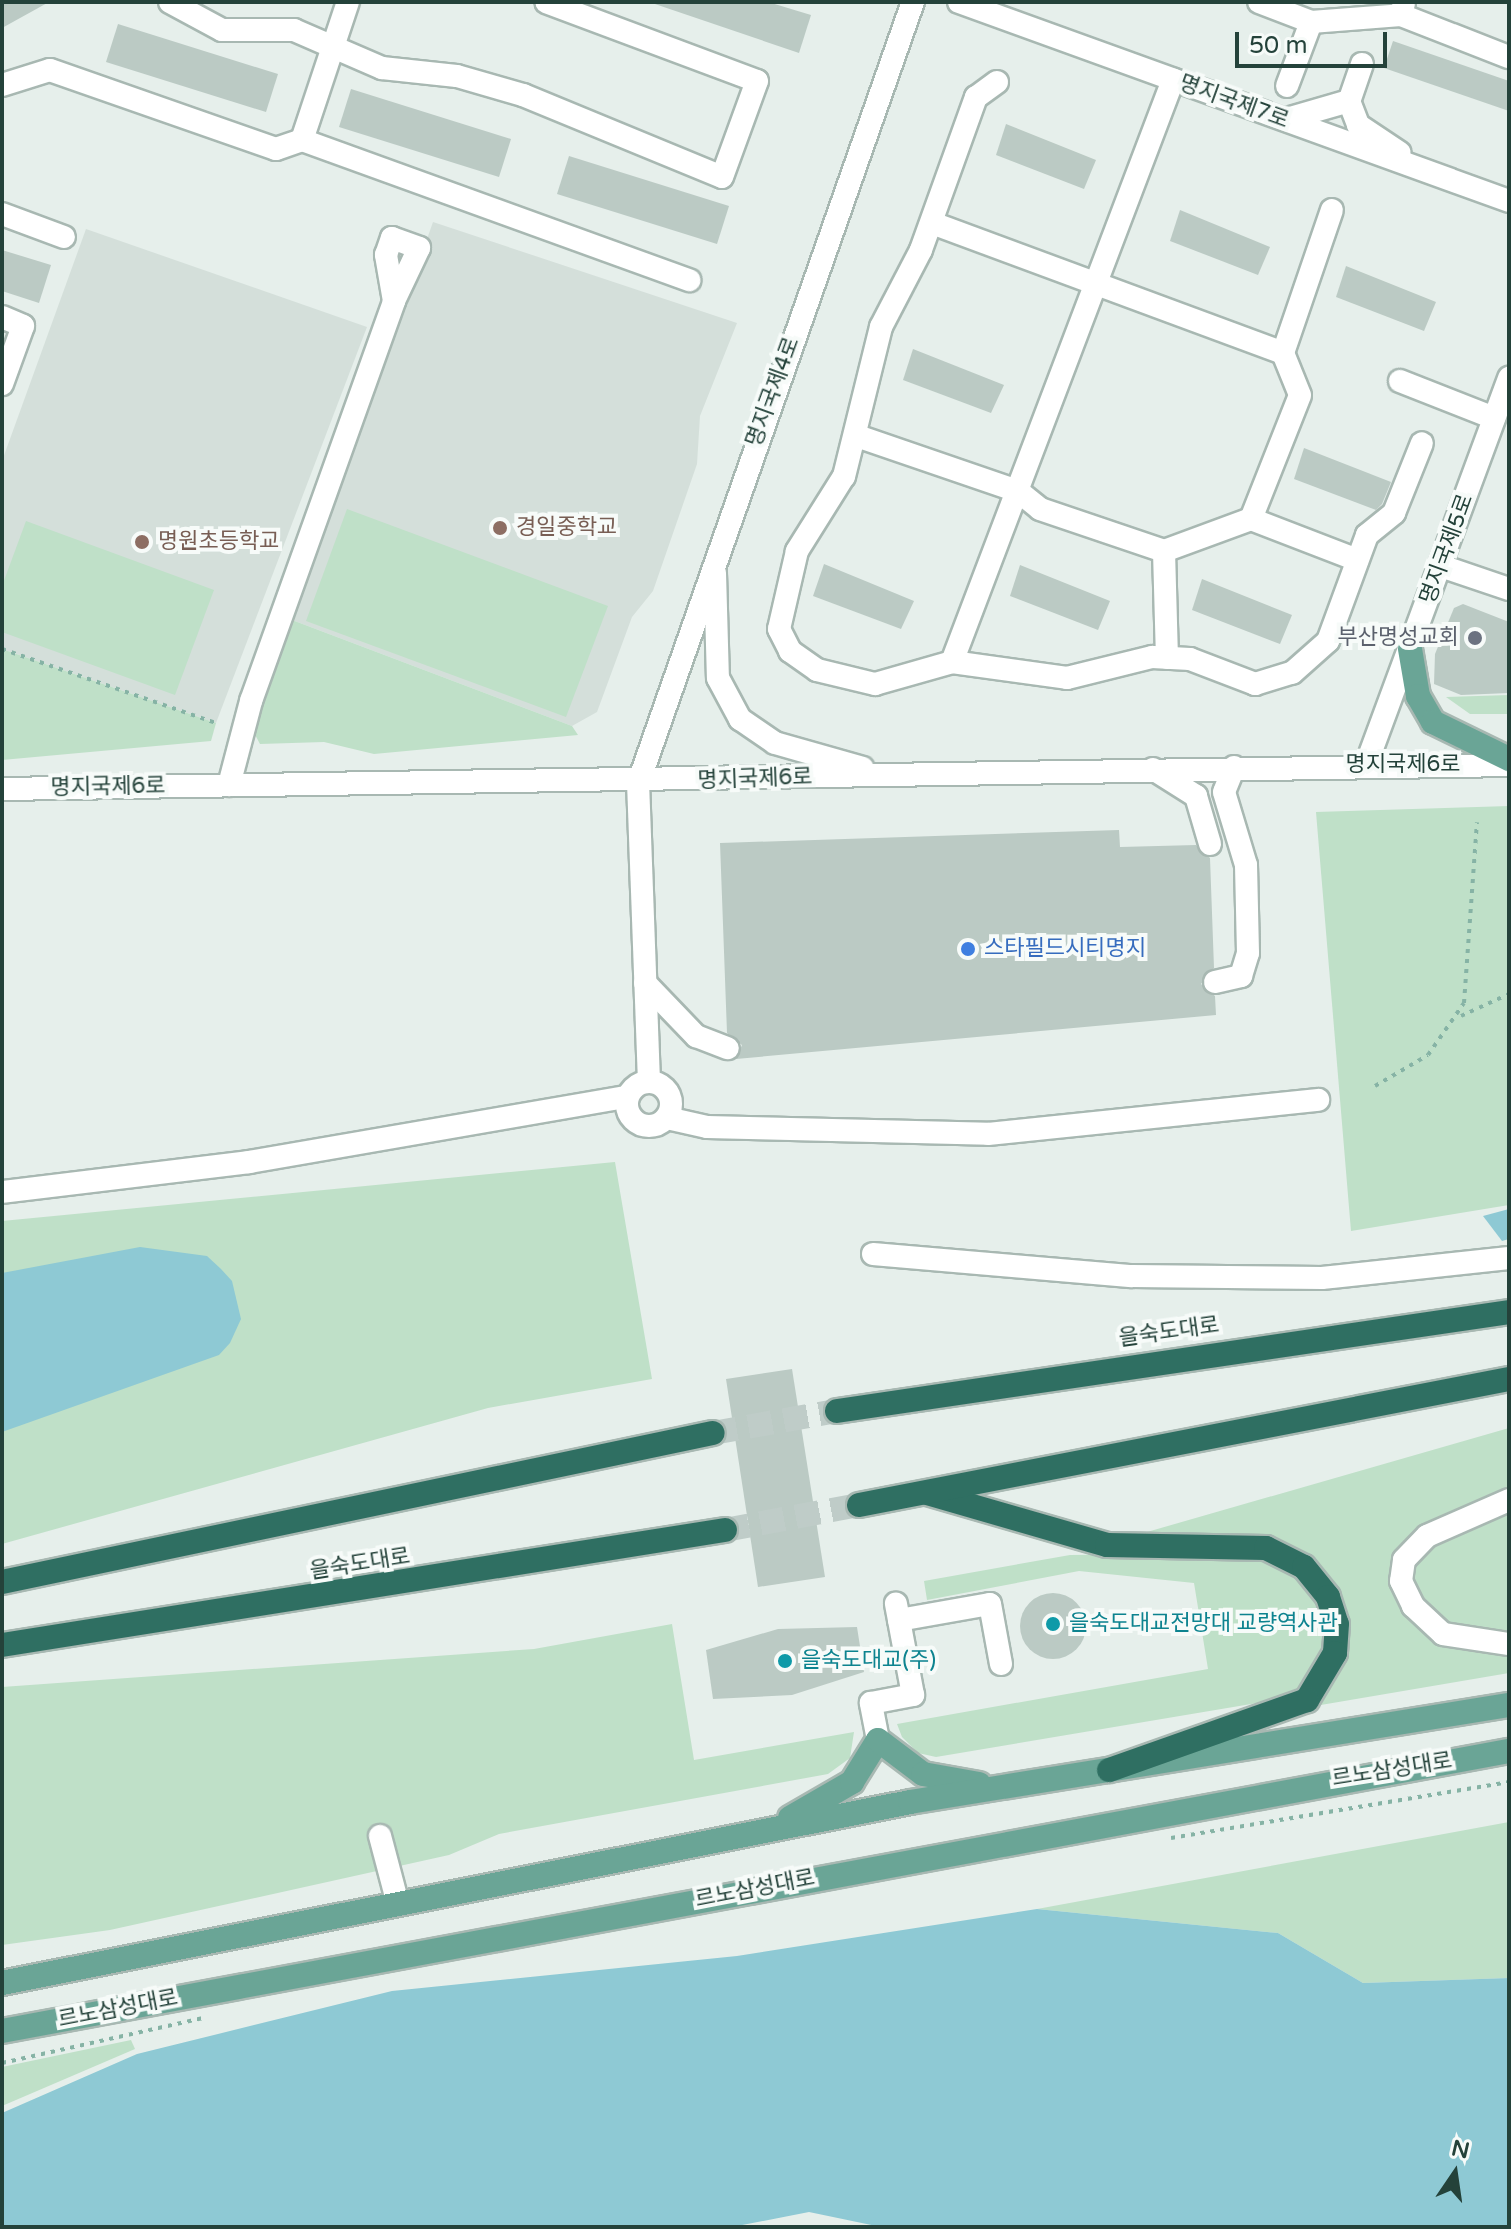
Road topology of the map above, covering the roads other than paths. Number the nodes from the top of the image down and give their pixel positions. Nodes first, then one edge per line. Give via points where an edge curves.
1 (170, 2) edge
2 (348, 2) edge
3 (546, 2) edge
4 (913, 2) edge
5 (959, 2) edge
6 (1259, 2) edge
7 (1402, 9) edge
8 (1311, 22) junction
9 (334, 42) junction
10 (1509, 57) edge
11 (1362, 64) dead end
12 (1173, 80) junction
13 (997, 82) dead end
14 (2, 85) edge
15 (1287, 86) dead end
16 (1349, 101) junction
17 (1275, 117) junction
18 (302, 140) junction
19 (1432, 173) junction
20 (1509, 201) edge
21 (1332, 210) dead end
22 (2, 214) edge
23 (932, 223) junction
24 (64, 237) dead end
25 (689, 280) dead end
26 (1097, 286) junction
27 (394, 301) dead end
28 (2, 317) edge
29 (1283, 353) junction
30 (1509, 378) edge
31 (1400, 381) dead end
32 (2, 384) edge
33 (1494, 418) junction
34 (857, 436) junction
35 (1422, 443) dead end
36 (1018, 491) junction
37 (1251, 519) junction
38 (1164, 551) junction
39 (715, 556) junction
40 (1357, 560) junction
41 (1441, 566) junction
42 (1509, 589) edge
43 (1410, 649) junction
44 (1167, 658) junction
45 (952, 662) junction
46 (1509, 762) edge
47 (1366, 765) junction
48 (1234, 767) junction
49 (1152, 768) junction
50 (884, 774) junction
51 (638, 784) junction
52 (229, 785) junction
53 (2, 789) edge
54 (1210, 844) dead end
55 (1215, 982) dead end
56 (645, 983) junction
57 (728, 1048) dead end
58 (649, 1082) junction
59 (627, 1097) junction
60 (1318, 1100) dead end
61 (667, 1118) junction
62 (2, 1192) edge
63 (873, 1254) dead end
64 (1509, 1258) edge
65 (1509, 1312) edge
66 (1509, 1379) edge
67 (837, 1411) tunnel mouth
68 (713, 1433) tunnel mouth
69 (927, 1493) junction
70 (1509, 1500) edge
71 (859, 1505) tunnel mouth
72 (725, 1530) tunnel mouth
73 (2, 1582) edge
74 (1509, 1644) edge
75 (2, 1645) edge
76 (1001, 1664) dead end
77 (1509, 1705) edge
78 (878, 1740) junction
79 (1509, 1751) edge
80 (1109, 1770) junction
81 (1001, 1787) junction
82 (768, 1830) junction
83 (380, 1836) dead end
84 (398, 1904) junction
85 (2, 1983) edge
86 (2, 2031) edge

1 - 9 street via 222,30 294,30
2 - 9 street
3 - 9 street via 757,81 722,177 523,95 457,76 382,68
4 - 39 street, 명지국제4로
5 - 12 street, 명지국제7로
6 - 8 street
7 - 8 street
7 - 10 street
8 - 15 street
9 - 18 street
11 - 16 street
12 - 17 street, 명지국제7로
12 - 26 street
13 - 23 street via 976,97
14 - 18 street via 50,70 276,149
16 - 17 street via 1312,117
16 - 19 street via 1358,125
17 - 19 street, 명지국제7로
18 - 25 street
19 - 20 street, 명지국제7로
21 - 29 street
22 - 24 street
23 - 26 street
23 - 34 street via 881,327
26 - 29 street
26 - 36 street
27 - 52 street via 251,701
28 - 32 street via 23,326
29 - 37 street via 1300,395
30 - 33 street, 명지국제5로
31 - 33 street
33 - 41 street, 명지국제5로
34 - 36 street
34 - 45 street via 844,476 797,551 779,629 790,651 849,679 875,684
35 - 40 street via 1394,513 1367,535
36 - 38 street via 1040,509
36 - 45 street
37 - 38 street
37 - 40 street
38 - 44 street
39 - 50 street via 718,678 740,719 775,743
39 - 51 street, 명지국제4로
40 - 44 street via 1328,641 1292,673 1255,684 1190,659
41 - 42 street
41 - 43 street, 명지국제5로
43 - 46 main road via 1418,696 1433,722
43 - 47 street, 명지국제5로
44 - 45 street via 1067,678
46 - 47 street, 명지국제6로
47 - 48 street, 명지국제6로
48 - 49 street, 명지국제6로
48 - 55 street via 1224,792 1246,865 1248,953 1241,976
49 - 50 street, 명지국제6로
49 - 54 street via 1196,796
50 - 51 street, 명지국제6로
51 - 52 street, 명지국제6로
51 - 56 street
52 - 53 street, 명지국제6로
56 - 57 street via 696,1036
56 - 58 street
58 - 59 street
58 - 61 street via 670,1095
59 - 61 street via 627,1110 641,1125
59 - 62 street via 249,1162
60 - 61 street via 988,1134 707,1127
63 - 64 street via 1132,1276 1322,1278
65 - 67 highway, 을숙도대로
66 - 69 highway
68 - 73 highway
69 - 71 highway
69 - 80 highway via 1107,1545 1266,1548 1304,1567 1328,1597 1337,1624 1335,1653 1326,1677 1302,1704
70 - 74 street via 1427,1536 1404,1560 1401,1581 1413,1606 1443,1634
72 - 75 highway, 을숙도대로
76 - 78 street via 990,1604 898,1612 913,1695 871,1703
77 - 80 main road, 르노삼성대로
78 - 81 main road via 923,1774
78 - 82 main road via 846,1787
79 - 86 main road, 르노삼성대로
80 - 81 main road, 르노삼성대로
81 - 82 main road, 르노삼성대로
82 - 84 main road, 르노삼성대로
83 - 84 street
84 - 85 main road, 르노삼성대로

